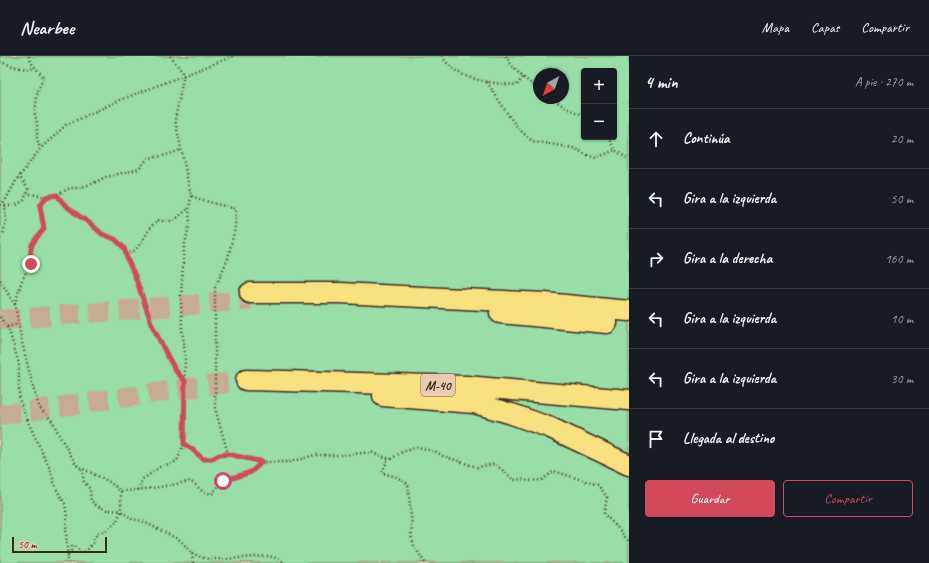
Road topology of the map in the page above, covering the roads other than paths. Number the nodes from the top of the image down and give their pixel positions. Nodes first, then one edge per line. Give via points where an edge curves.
1 (629, 311) edge
2 (629, 325) edge
3 (246, 380) tunnel mouth
4 (282, 380) junction
5 (629, 400) edge
6 (629, 465) edge

1 - 2 highway via 544,302 340,293 250,296
3 - 4 highway, M-40
4 - 5 highway, M-40 via 466,386
4 - 6 highway via 390,397 474,403 550,428

